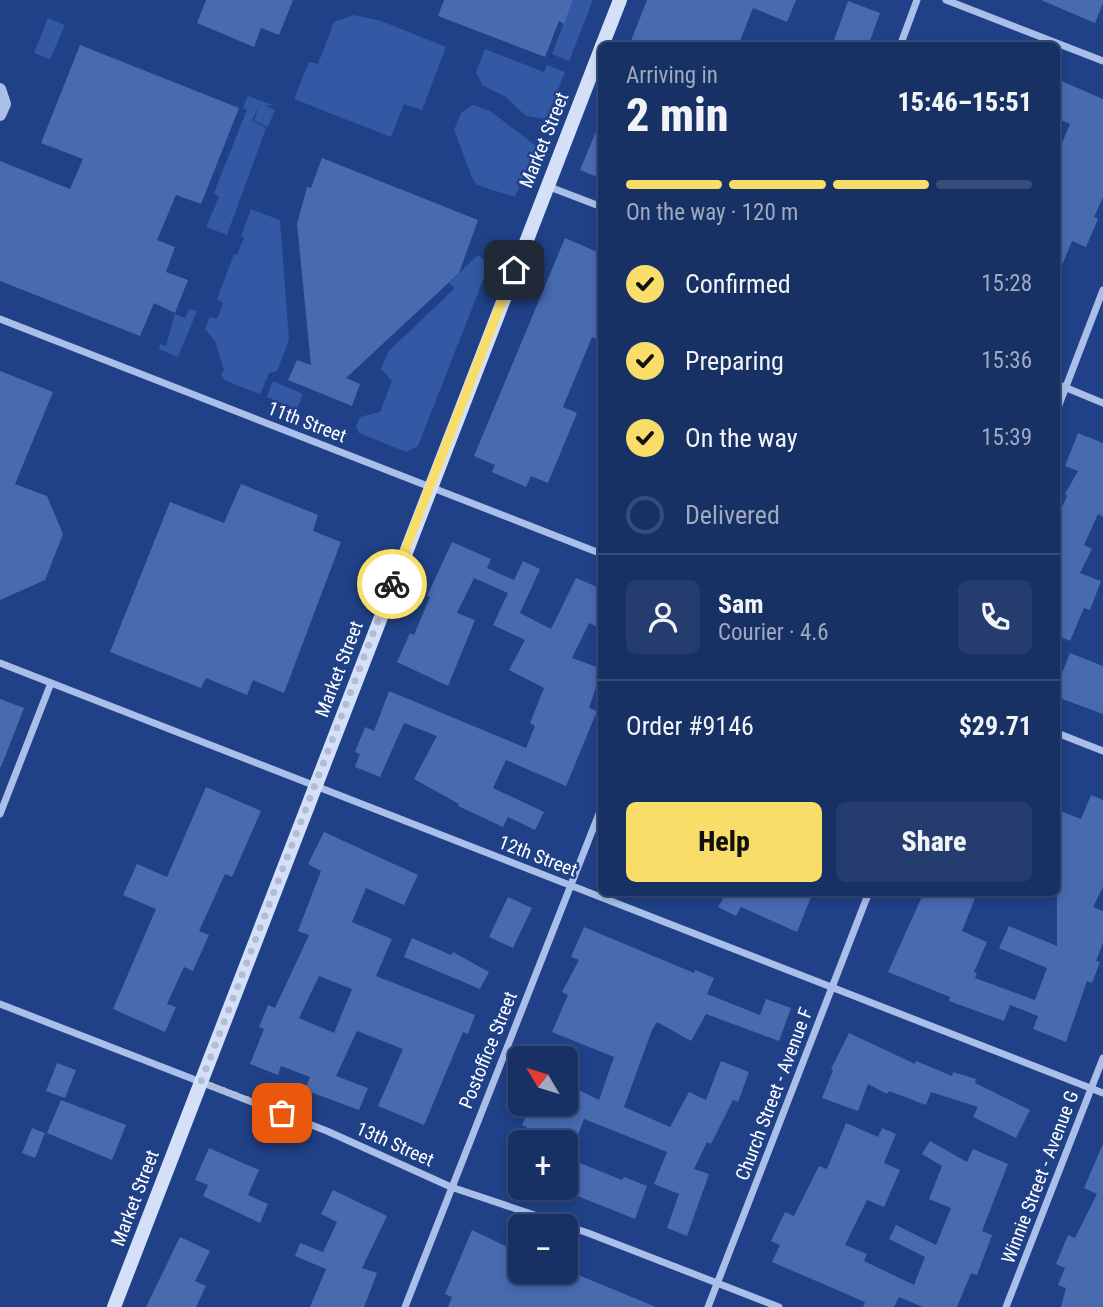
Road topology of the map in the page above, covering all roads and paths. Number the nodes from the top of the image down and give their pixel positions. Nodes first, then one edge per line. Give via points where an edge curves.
1 (620, 0) edge
2 (917, 0) edge
3 (946, 0) edge
4 (604, 42) edge
5 (901, 42) edge
6 (1054, 42) edge
7 (1060, 44) edge
8 (598, 56) edge
9 (1103, 61) edge
10 (0, 89) edge
11 (0, 115) edge
12 (547, 186) junction
13 (598, 205) edge
14 (1103, 290) edge
15 (0, 319) edge
16 (1060, 385) edge
17 (1066, 387) junction
18 (1060, 402) edge
19 (1103, 403) edge
20 (429, 486) junction
21 (598, 552) edge
22 (0, 663) edge
23 (51, 683) junction
24 (1060, 734) edge
25 (1103, 751) edge
26 (316, 787) junction
27 (0, 814) edge
28 (598, 816) edge
29 (570, 885) junction
30 (867, 896) edge
31 (832, 988) junction
32 (0, 1004) edge
33 (1103, 1058) edge
34 (201, 1082) junction
35 (1091, 1089) junction
36 (1103, 1094) edge
37 (451, 1187) junction
38 (717, 1283) junction
39 (114, 1307) edge
40 (405, 1307) edge
41 (708, 1307) edge
42 (779, 1307) edge
43 (1006, 1307) edge

1 - 4 main road, Market Street
2 - 5 street
3 - 6 street
7 - 9 street
8 - 12 main road, Market Street
10 - 11 street via 5,104
12 - 13 street
12 - 20 main road, Market Street
14 - 17 street
15 - 20 street, 11th Street
16 - 17 street
17 - 18 street
17 - 19 street
20 - 21 street, 11th Street
20 - 26 main road, Market Street
22 - 23 street, 12th Street
23 - 26 street, 12th Street
23 - 27 street
24 - 25 street
26 - 29 street, 12th Street
26 - 34 main road, Market Street
28 - 29 street, Postoffice Street
29 - 31 street, 12th Street
29 - 37 street, Postoffice Street
30 - 31 street, Church Street - Avenue F
31 - 35 street, 12th Street
31 - 38 street, Church Street - Avenue F
32 - 34 street, 13th Street
33 - 35 street, Winnie Street - Avenue G
34 - 37 street, 13th Street via 327,1131
34 - 39 main road, Market Street
35 - 36 street, 12th Street
35 - 43 street, Winnie Street - Avenue G
37 - 38 street, 13th Street
37 - 40 street, Postoffice Street
38 - 41 street, Church Street - Avenue F
38 - 42 street, 13th Street

